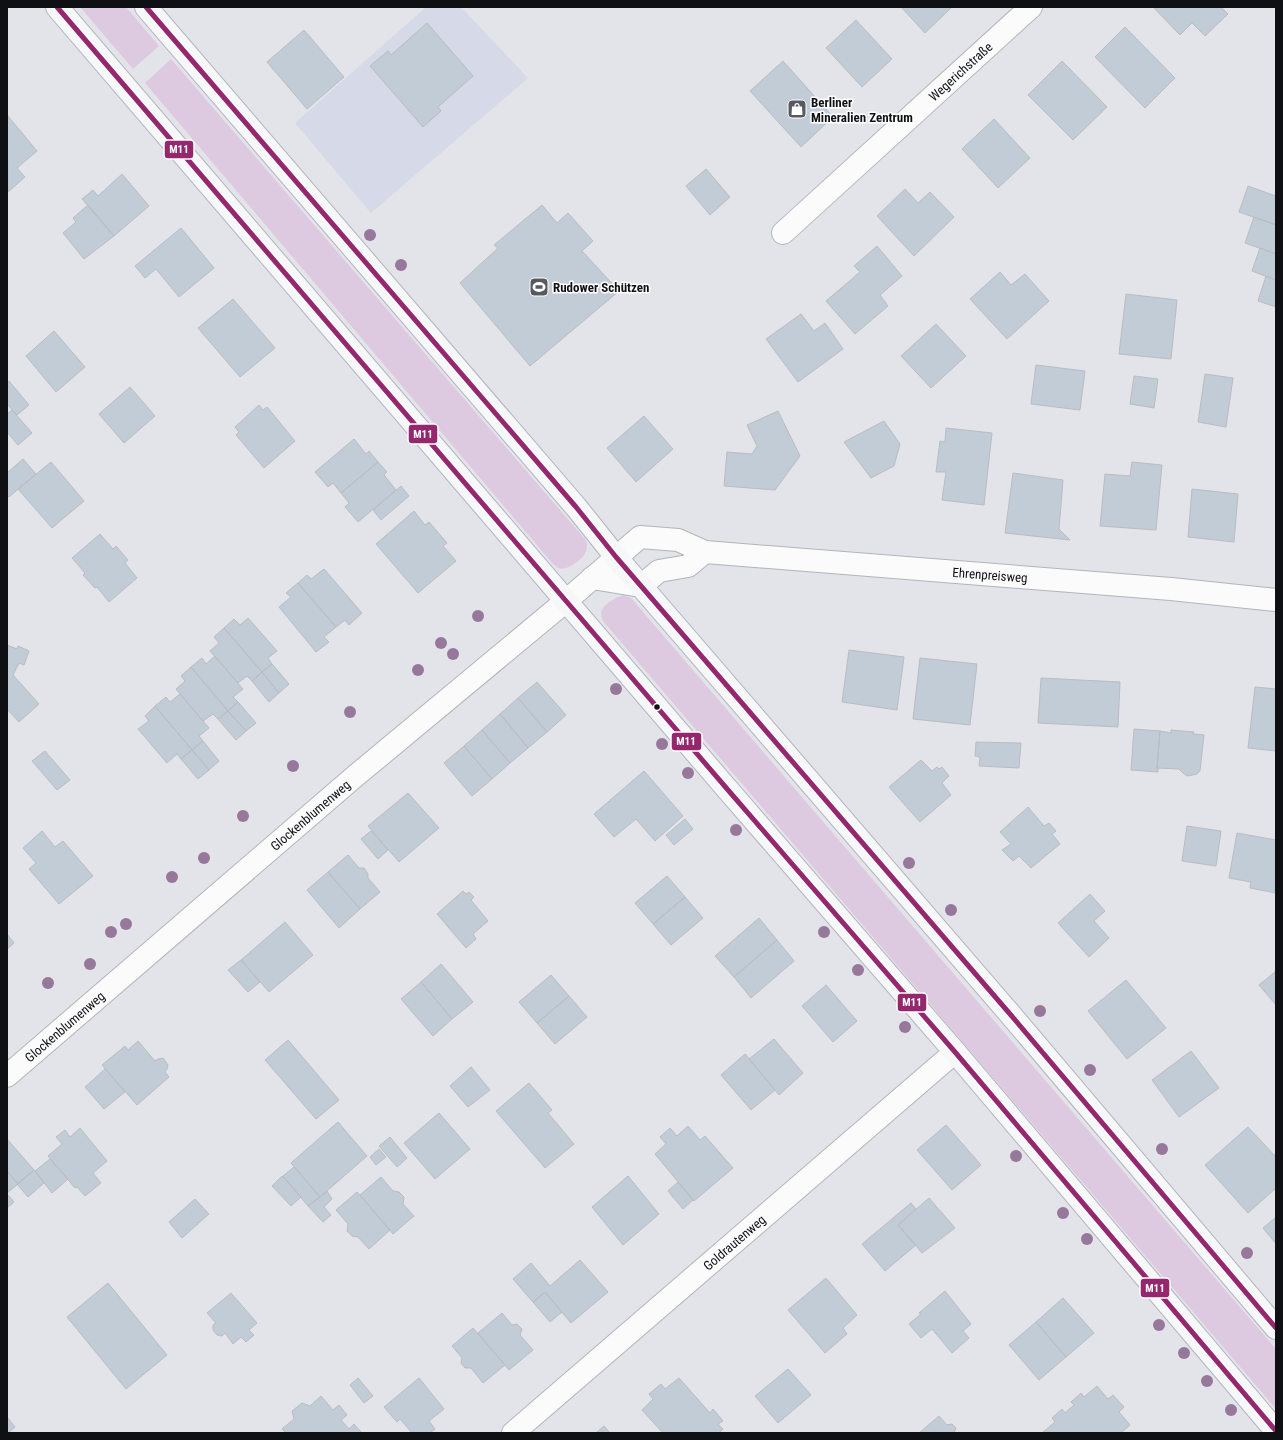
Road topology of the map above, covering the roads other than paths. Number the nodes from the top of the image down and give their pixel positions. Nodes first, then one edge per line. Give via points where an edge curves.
1 (57, 7) edge
2 (146, 7) edge
3 (1031, 7) edge
4 (783, 233) dead end
5 (705, 552) junction
6 (616, 558) junction
7 (592, 578) junction
8 (641, 586) junction
9 (1276, 600) edge
10 (566, 601) junction
11 (955, 1052) junction
12 (7, 1076) edge
13 (1276, 1328) edge
14 (1276, 1430) edge
15 (513, 1433) edge

1 - 10 main road
2 - 6 main road via 571,501
3 - 4 street, Wegerichstraße
5 - 6 street, Ehrenpreisweg via 678,540 640,537
5 - 8 street via 688,566 659,571
5 - 9 street, Ehrenpreisweg via 1171,589
6 - 7 street, Glockenblumenweg
6 - 8 main road
7 - 8 street
7 - 10 street, Glockenblumenweg
8 - 13 main road via 1010,1014
10 - 11 main road
10 - 12 street, Glockenblumenweg via 348,782
11 - 14 main road
11 - 15 street, Goldrautenweg

